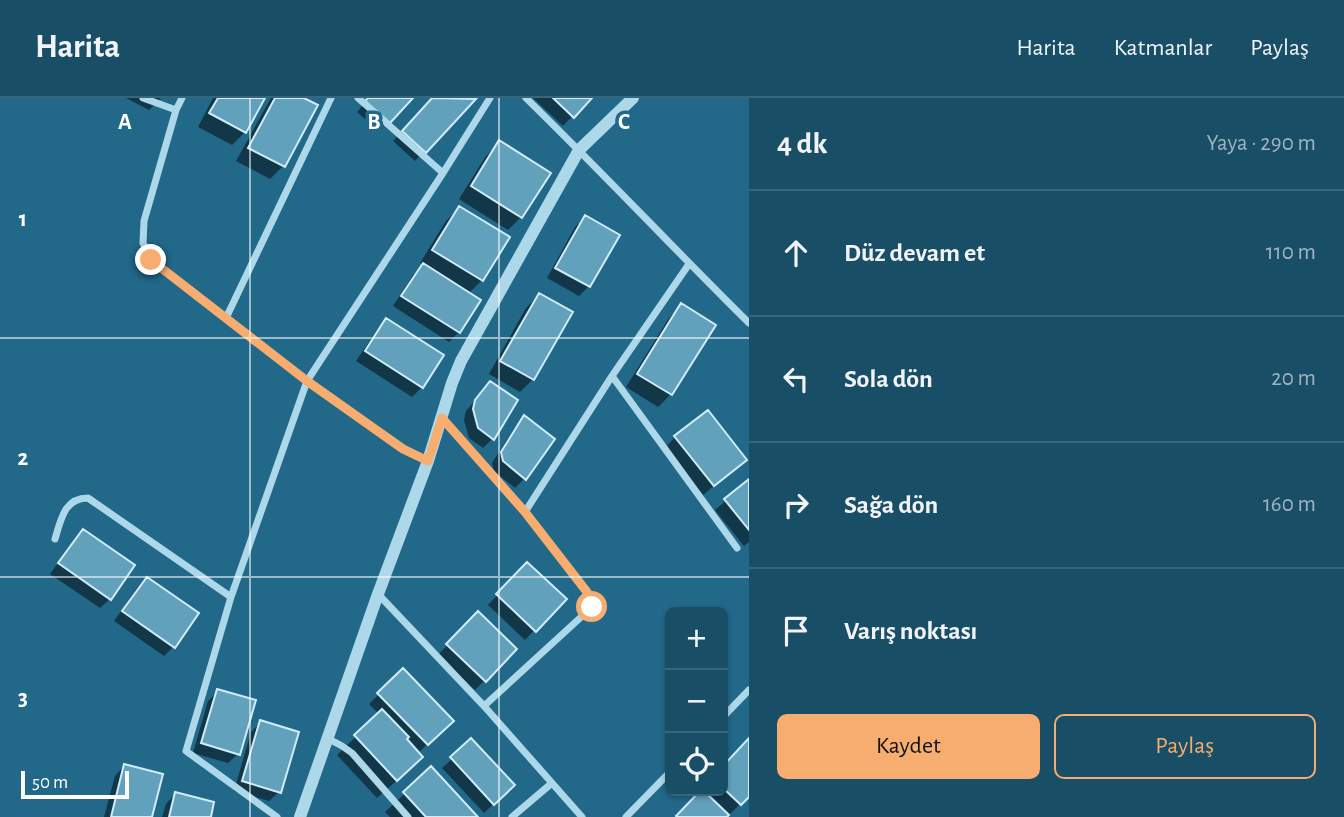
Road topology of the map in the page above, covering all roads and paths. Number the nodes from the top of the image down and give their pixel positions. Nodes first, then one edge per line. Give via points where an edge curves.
1 (143, 98) edge
2 (182, 98) edge
3 (331, 98) edge
4 (358, 98) edge
5 (490, 98) edge
6 (526, 98) edge
7 (633, 98) edge
8 (176, 110) junction
9 (579, 149) junction
10 (443, 173) junction
11 (689, 264) junction
12 (226, 318) junction
13 (749, 323) edge
14 (612, 376) junction
15 (307, 381) junction
16 (442, 418) junction
17 (428, 461) junction
18 (525, 512) junction
19 (55, 539) dead end
20 (737, 548) dead end
21 (378, 594) junction
22 (231, 597) junction
23 (749, 690) edge
24 (484, 706) junction
25 (728, 713) edge
26 (327, 738) junction
27 (665, 777) edge
28 (552, 783) junction
29 (277, 817) edge
30 (300, 817) edge
31 (408, 817) edge
32 (512, 817) edge
33 (582, 817) edge
34 (626, 817) edge

1 - 8 street
2 - 8 street
3 - 12 street
4 - 10 street
5 - 10 street
6 - 9 street
7 - 9 street
8 - 12 street via 144,221 143,243 151,260
9 - 11 street
9 - 16 street via 472,340
10 - 15 street
11 - 13 street
11 - 14 street
12 - 15 street
14 - 18 street
14 - 20 street
15 - 17 street via 403,449
15 - 22 street
16 - 17 street
16 - 18 street
17 - 21 street
18 - 24 street via 587,592 592,607
19 - 22 street via 67,506 88,498
21 - 24 street
21 - 26 street
22 - 29 street via 186,751
23 - 25 street
24 - 28 street
26 - 30 street
26 - 31 street via 352,753
27 - 34 street
28 - 32 street
28 - 33 street

